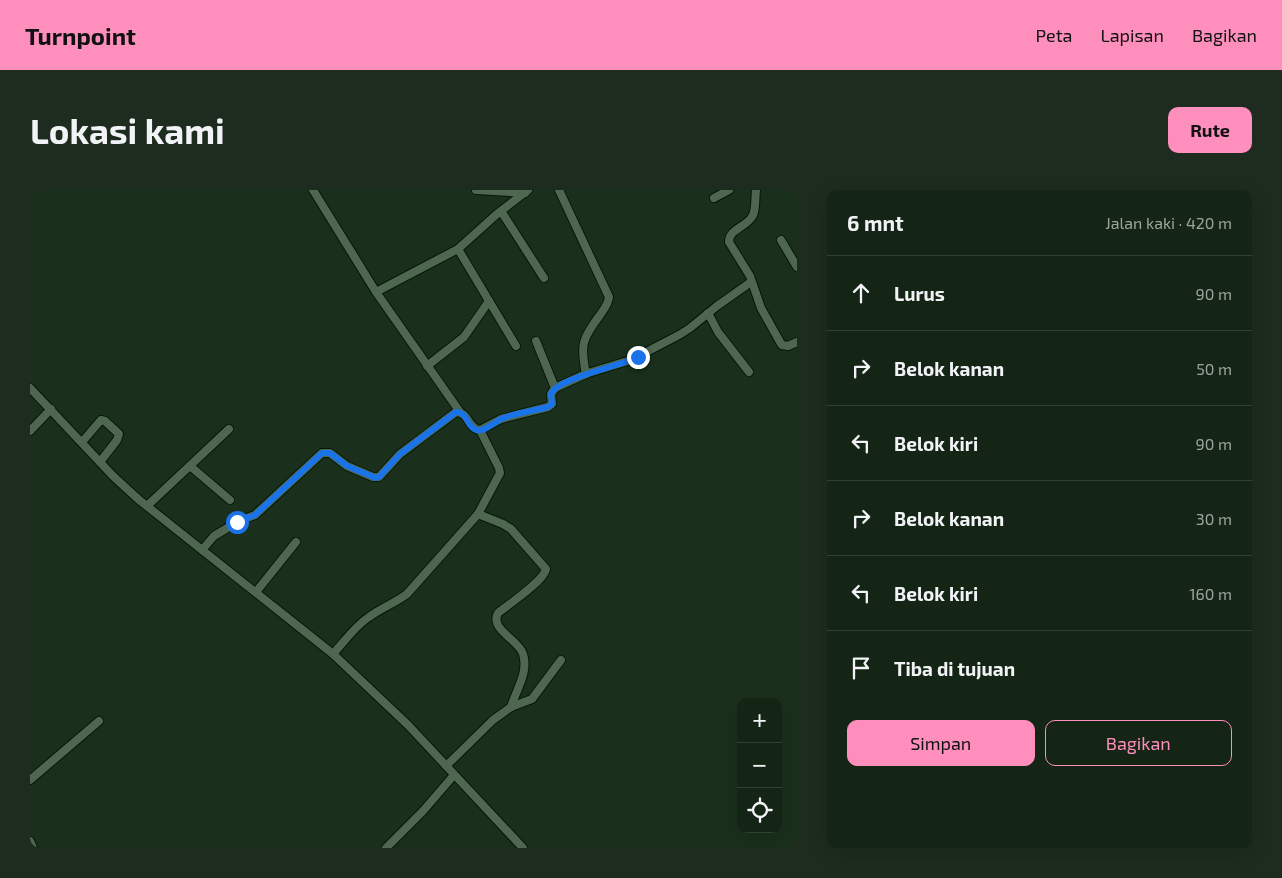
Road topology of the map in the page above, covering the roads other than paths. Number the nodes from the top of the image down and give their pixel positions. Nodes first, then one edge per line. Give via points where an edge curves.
1 (313, 190) edge
2 (476, 190) edge
3 (559, 190) edge
4 (730, 190) edge
5 (756, 190) edge
6 (527, 191) edge
7 (714, 198) dead end
8 (501, 211) junction
9 (781, 240) dead end
10 (458, 249) junction
11 (797, 267) edge
12 (544, 278) dead end
13 (751, 282) junction
14 (376, 292) junction
15 (489, 301) junction
16 (708, 312) junction
17 (536, 341) dead end
18 (797, 342) edge
19 (516, 346) dead end
20 (427, 366) junction
21 (750, 372) dead end
22 (586, 374) junction
23 (30, 388) edge
24 (556, 388) junction
25 (51, 409) junction
26 (460, 412) junction
27 (229, 429) dead end
28 (480, 430) junction
29 (30, 431) edge
30 (82, 442) junction
31 (100, 462) junction
32 (190, 466) junction
33 (230, 500) dead end
34 (147, 506) junction
35 (478, 514) junction
36 (296, 542) dead end
37 (202, 550) junction
38 (256, 592) junction
39 (333, 654) junction
40 (561, 660) dead end
41 (511, 707) junction
42 (99, 721) dead end
43 (446, 766) junction
44 (454, 775) junction
45 (30, 780) edge
46 (30, 841) edge
47 (33, 848) edge
48 (386, 848) edge
49 (523, 848) edge

1 - 14 street
2 - 6 street
3 - 22 street via 609,298 584,340 582,351
4 - 7 street
5 - 13 street via 753,216 729,239
6 - 8 street
8 - 10 street
8 - 12 street
9 - 11 street
10 - 14 street
10 - 15 street
13 - 16 street
13 - 18 street via 762,312 782,345
14 - 20 street
15 - 19 street
15 - 20 street via 464,337
16 - 21 street via 718,332
16 - 22 street via 684,332 631,360
17 - 24 street
20 - 26 street
22 - 24 street
23 - 25 street
24 - 28 street via 551,394 552,404 548,407 502,419
25 - 29 street
25 - 30 street
26 - 28 street via 472,428
26 - 37 street via 400,454 376,478 347,466 330,453 322,453 255,515 214,536
27 - 32 street
28 - 35 street via 500,474
30 - 31 street
30 - 31 street via 101,420 119,434
31 - 34 street
32 - 33 street
32 - 34 street
34 - 37 street
35 - 39 street via 407,594 366,618
35 - 41 street via 511,530 546,570 495,618 502,631 523,651 525,660
36 - 38 street
37 - 38 street
38 - 39 street
39 - 43 street
40 - 41 street via 532,699
41 - 43 street via 485,726
42 - 45 street
43 - 44 street
44 - 48 street
44 - 49 street
46 - 47 street

